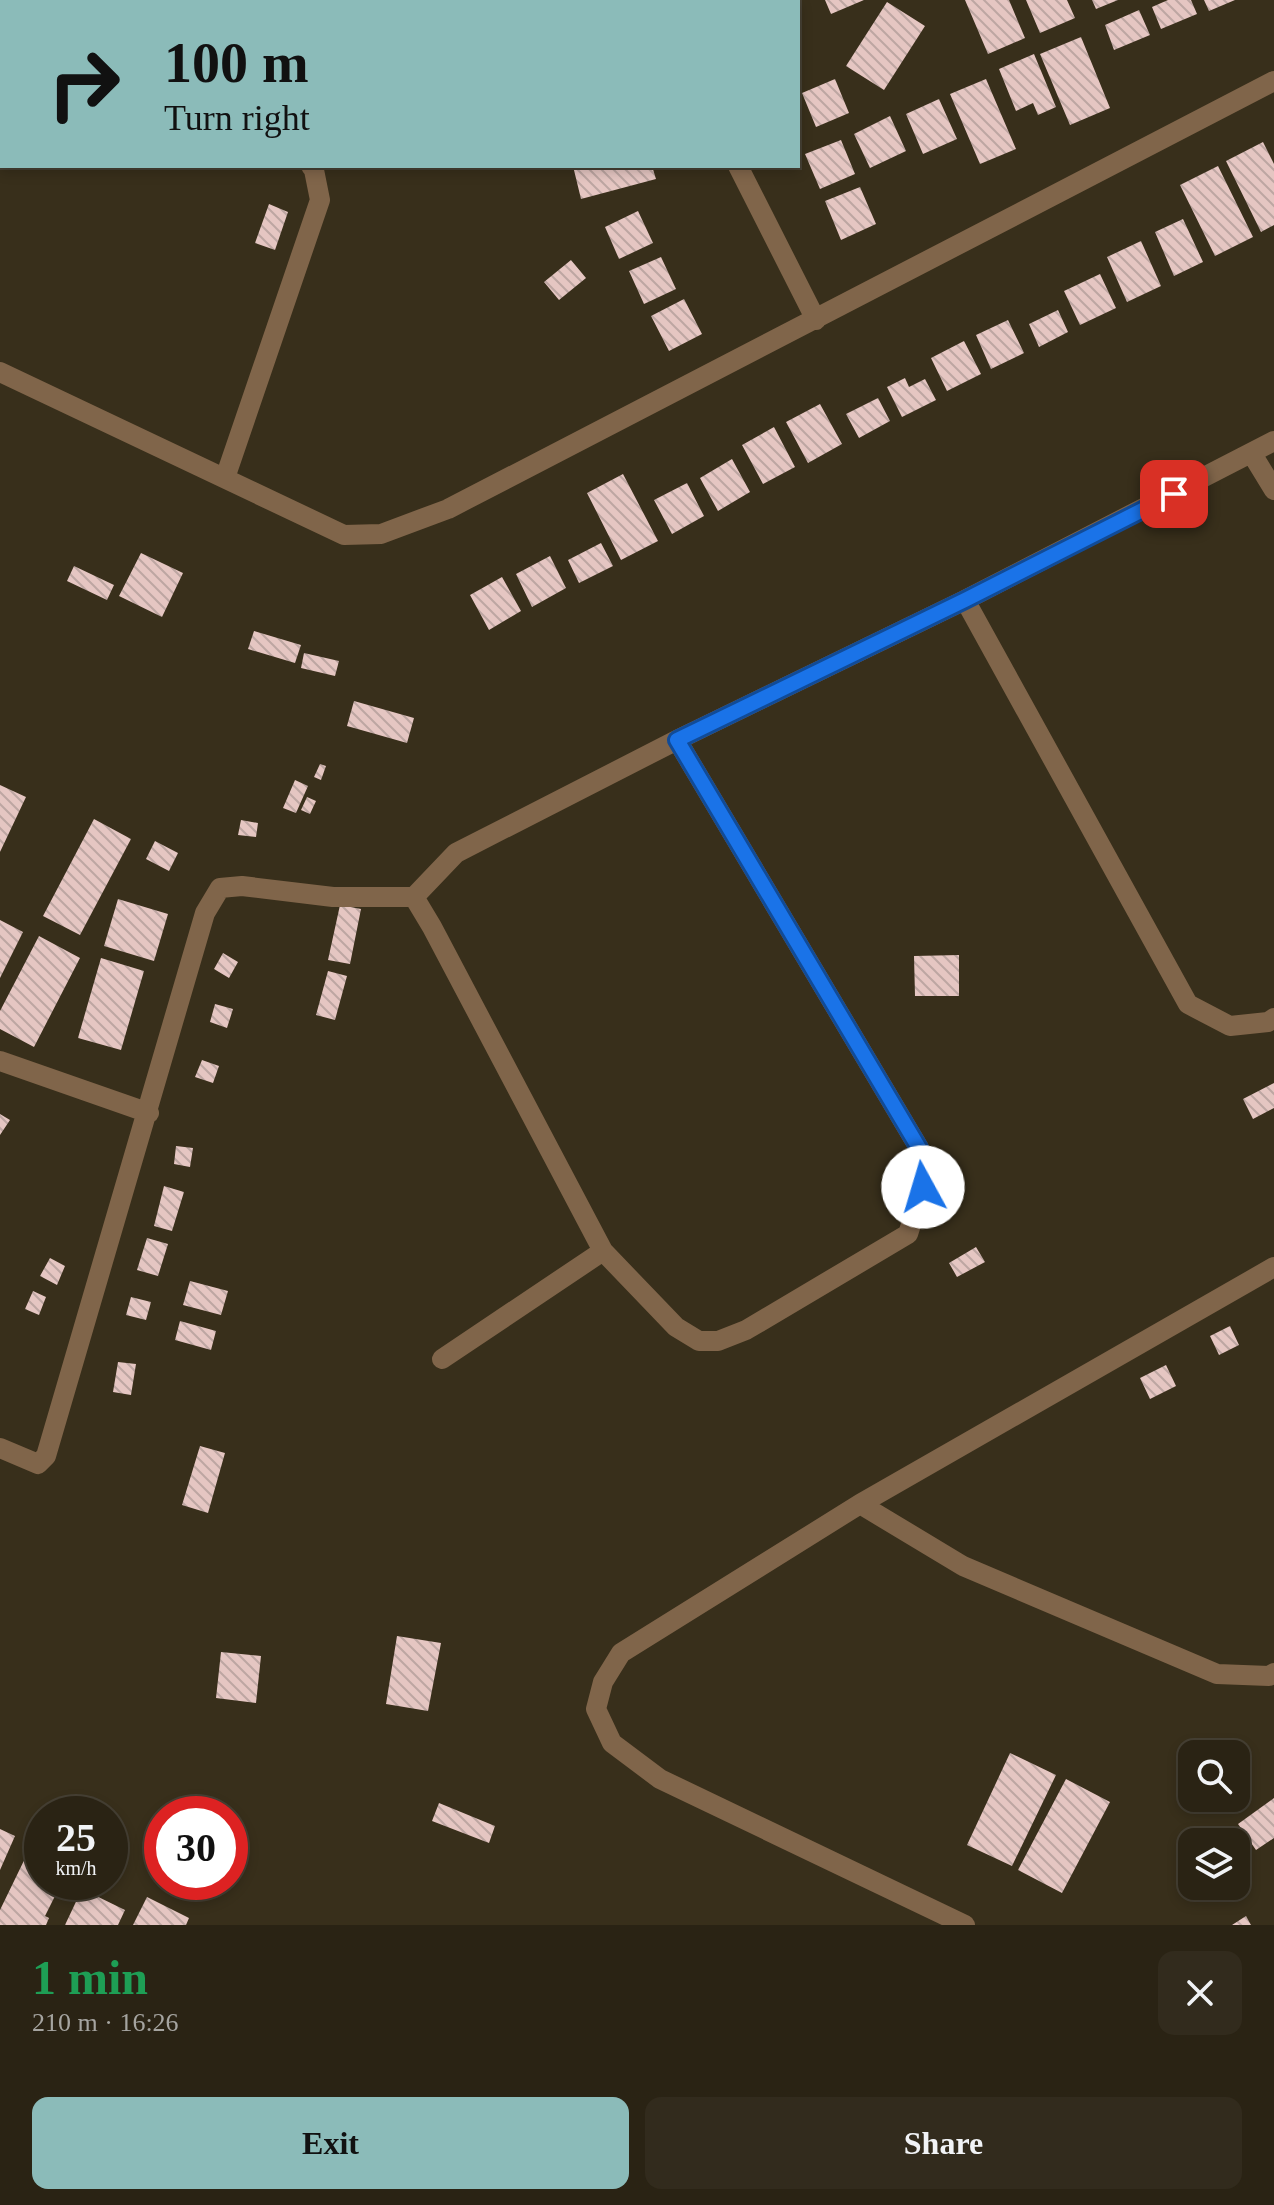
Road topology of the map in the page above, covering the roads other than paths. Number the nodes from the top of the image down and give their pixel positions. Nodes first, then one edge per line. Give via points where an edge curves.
1 (1274, 81) edge
2 (312, 168) edge
3 (739, 168) edge
4 (816, 320) junction
5 (0, 372) edge
6 (1274, 441) edge
7 (1252, 454) junction
8 (225, 478) junction
9 (1274, 490) edge
10 (965, 600) junction
11 (677, 740) junction
12 (414, 897) junction
13 (1274, 1018) edge
14 (0, 1061) edge
15 (149, 1113) junction
16 (603, 1251) junction
17 (1274, 1267) edge
18 (442, 1359) dead end
19 (0, 1448) edge
20 (860, 1504) junction
21 (1274, 1673) edge
22 (965, 1925) edge

1 - 4 street
2 - 8 street via 320,200
3 - 4 street
4 - 8 street via 448,509 381,534 344,535
5 - 8 street
6 - 7 street
7 - 9 street
7 - 10 street
10 - 11 street
10 - 13 street via 1188,1004 1230,1026
11 - 12 street via 456,853
11 - 16 street via 919,1148 923,1187 908,1234 746,1330 718,1341 699,1341 676,1327
12 - 15 street via 220,888 205,913
12 - 16 street
14 - 15 street
15 - 19 street via 46,1456 38,1464
16 - 18 street
17 - 20 street
20 - 21 street via 963,1566 1217,1674
20 - 22 street via 621,1653 603,1682 596,1709 612,1743 660,1779

